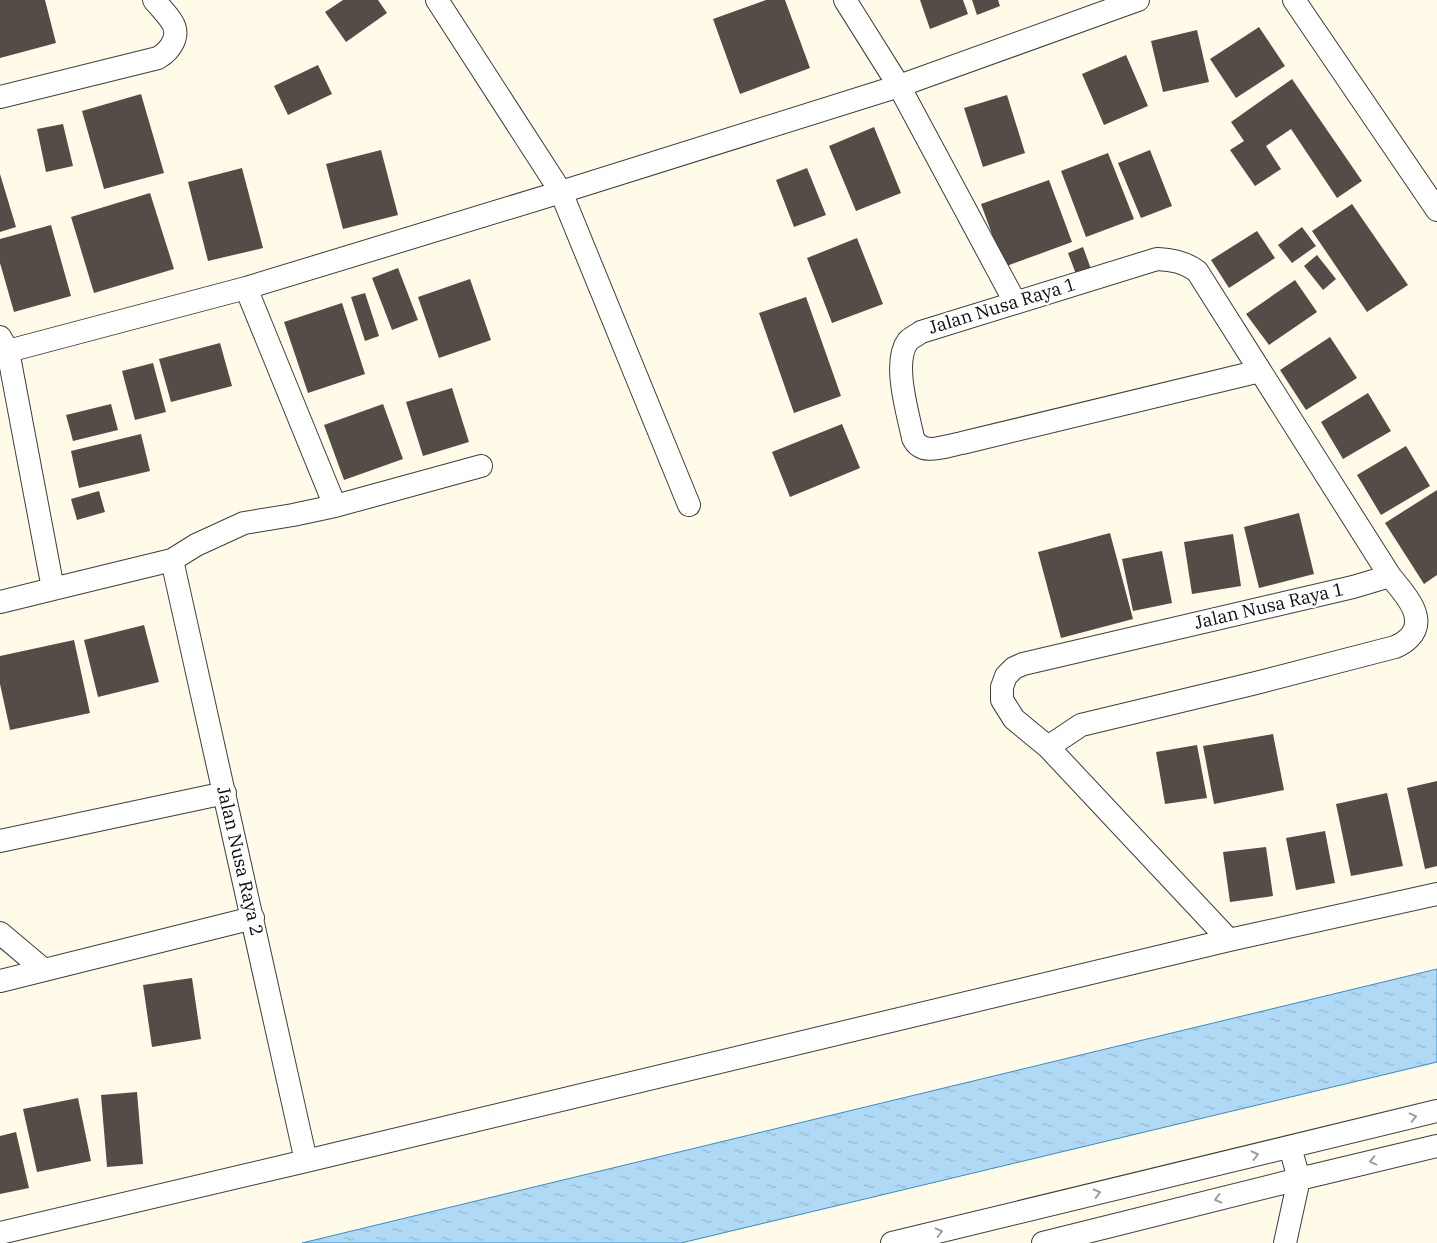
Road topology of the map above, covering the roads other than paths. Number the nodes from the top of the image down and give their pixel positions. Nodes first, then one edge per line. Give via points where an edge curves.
1 (154, 0) edge
2 (437, 0) edge
3 (845, 0) edge
4 (1138, 0) edge
5 (1294, 0) edge
6 (899, 86) junction
7 (0, 97) edge
8 (562, 192) junction
9 (1437, 210) edge
10 (246, 288) junction
11 (1015, 302) junction
12 (4, 344) edge
13 (1260, 371) junction
14 (482, 466) dead end
15 (689, 505) dead end
16 (335, 506) junction
17 (172, 560) junction
18 (1390, 576) junction
19 (53, 589) junction
20 (0, 602) edge
21 (1048, 747) junction
22 (225, 793) junction
23 (0, 841) edge
24 (1437, 894) edge
25 (252, 918) junction
26 (0, 933) edge
27 (1229, 940) junction
28 (44, 970) junction
29 (0, 981) edge
30 (1437, 1111) edge
31 (1290, 1146) junction
32 (1437, 1146) edge
33 (306, 1162) junction
34 (1299, 1179) junction
35 (0, 1233) edge
36 (892, 1243) edge
37 (1043, 1243) edge
38 (1285, 1243) edge

1 - 7 street via 173,23 173,45 166,54
2 - 8 street
3 - 6 street
4 - 6 street
5 - 9 street
6 - 8 street
6 - 11 street
8 - 10 street
8 - 15 street
10 - 12 street
10 - 16 street
11 - 13 street, Jalan Nusa Raya 1 via 1158,259 1180,262 1197,271
11 - 13 street, Jalan Nusa Raya 1 via 921,332 908,341 900,358 900,370 916,445 925,450
12 - 19 street
13 - 18 street, Jalan Nusa Raya 1
14 - 16 street
16 - 17 street via 244,522
17 - 19 street
17 - 22 street, Jalan Nusa Raya 2
18 - 21 street, Jalan Nusa Raya 1 via 1411,602 1416,614 1415,628 1409,638 1396,647 1081,725
18 - 21 street, Jalan Nusa Raya 1 via 1014,668 1006,676 1002,700 1014,719
19 - 20 street
21 - 27 street, Jalan Nusa Raya 1
22 - 23 street
22 - 25 street, Jalan Nusa Raya 2
24 - 27 street
25 - 28 street
25 - 33 street, Jalan Nusa Raya 2
26 - 28 street
27 - 33 street
28 - 29 street
31 -> 30 street
31 - 34 street
36 -> 31 street
32 -> 34 street
33 - 35 street
34 -> 37 street
34 - 38 street

